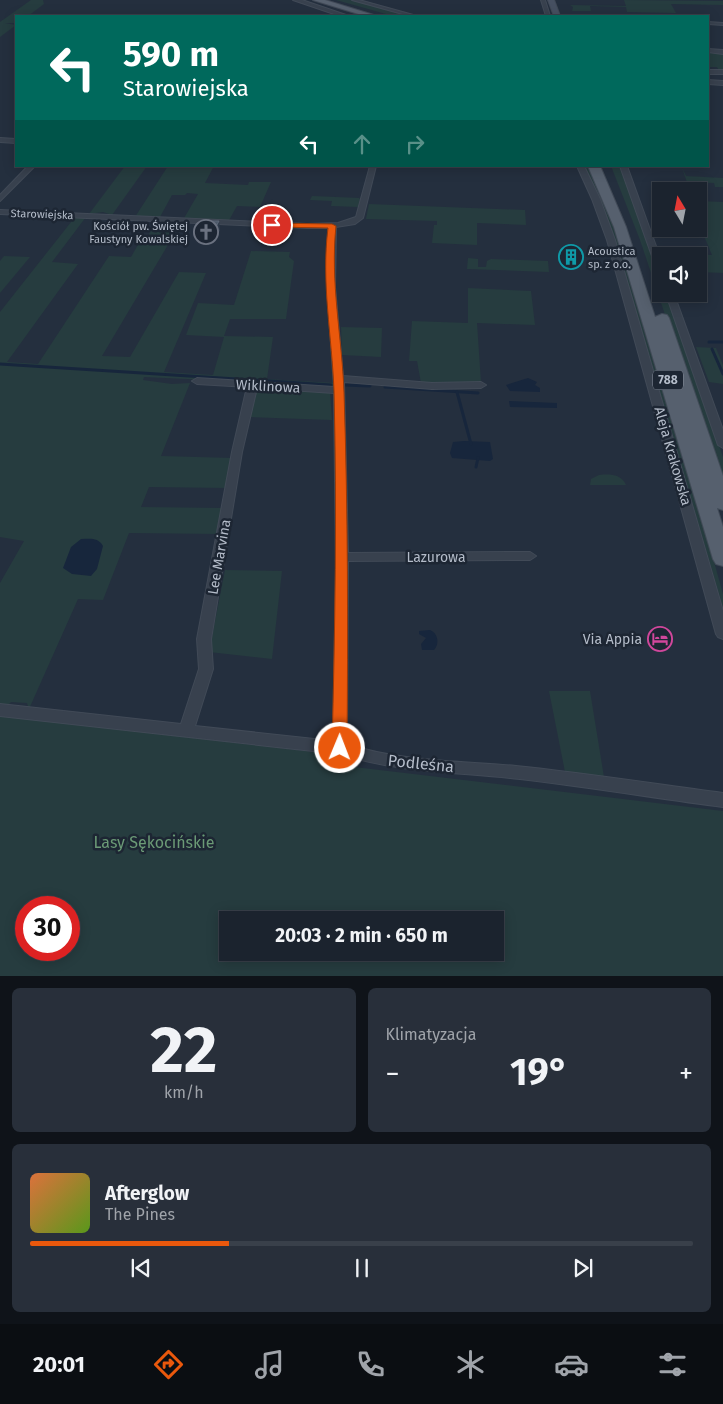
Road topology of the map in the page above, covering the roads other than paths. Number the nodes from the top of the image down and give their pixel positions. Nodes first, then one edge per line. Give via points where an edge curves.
1 (296, 0) edge
2 (318, 0) edge
3 (330, 0) edge
4 (354, 0) edge
5 (543, 0) edge
6 (551, 0) edge
7 (560, 0) edge
8 (346, 12) edge
9 (360, 15) edge
10 (374, 15) edge
11 (411, 15) edge
12 (548, 15) edge
13 (557, 15) edge
14 (565, 15) edge
15 (709, 23) edge
16 (723, 24) edge
17 (709, 51) edge
18 (723, 52) edge
19 (709, 72) edge
20 (723, 72) edge
21 (709, 82) edge
22 (723, 83) edge
23 (0, 140) edge
24 (15, 140) edge
25 (31, 167) edge
26 (373, 167) edge
27 (580, 167) edge
28 (594, 167) edge
29 (606, 167) edge
30 (623, 167) edge
31 (0, 200) edge
32 (0, 212) edge
33 (332, 226) junction
34 (653, 247) edge
35 (673, 302) edge
36 (197, 381) dead end
37 (339, 384) junction
38 (257, 385) junction
39 (481, 385) dead end
40 (723, 445) edge
41 (723, 504) edge
42 (530, 556) dead end
43 (342, 557) junction
44 (723, 559) edge
45 (723, 634) edge
46 (0, 710) edge
47 (186, 732) junction
48 (340, 748) junction
49 (723, 800) edge

1 - 8 street
2 - 8 main road
3 - 10 main road
4 - 11 street
5 - 12 street
6 - 13 main road
7 - 14 main road
8 - 9 main road
8 - 10 main road
15 - 16 street
17 - 18 street
19 - 20 street
21 - 22 street
23 - 24 street
25 - 31 street
26 - 33 street, Starowiejska via 358,218
27 - 45 street, Aleja Krakowska via 611,240
28 - 44 main road, Aleja Krakowska / 788 via 620,227
29 - 41 main road, 788 via 628,215
30 - 34 street
32 - 33 street, Starowiejska
33 - 37 street via 329,260
35 - 40 street
36 - 38 street, Wiklinowa
37 - 38 street, Wiklinowa
37 - 39 street, Wiklinowa
37 - 43 street
38 - 47 street, Lee Marvina via 251,391 237,452 204,638 206,669
42 - 43 street, Lazurowa
43 - 48 street
46 - 47 street, Podleśna
47 - 48 street, Podleśna
48 - 49 street, Podleśna via 398,762 519,773

